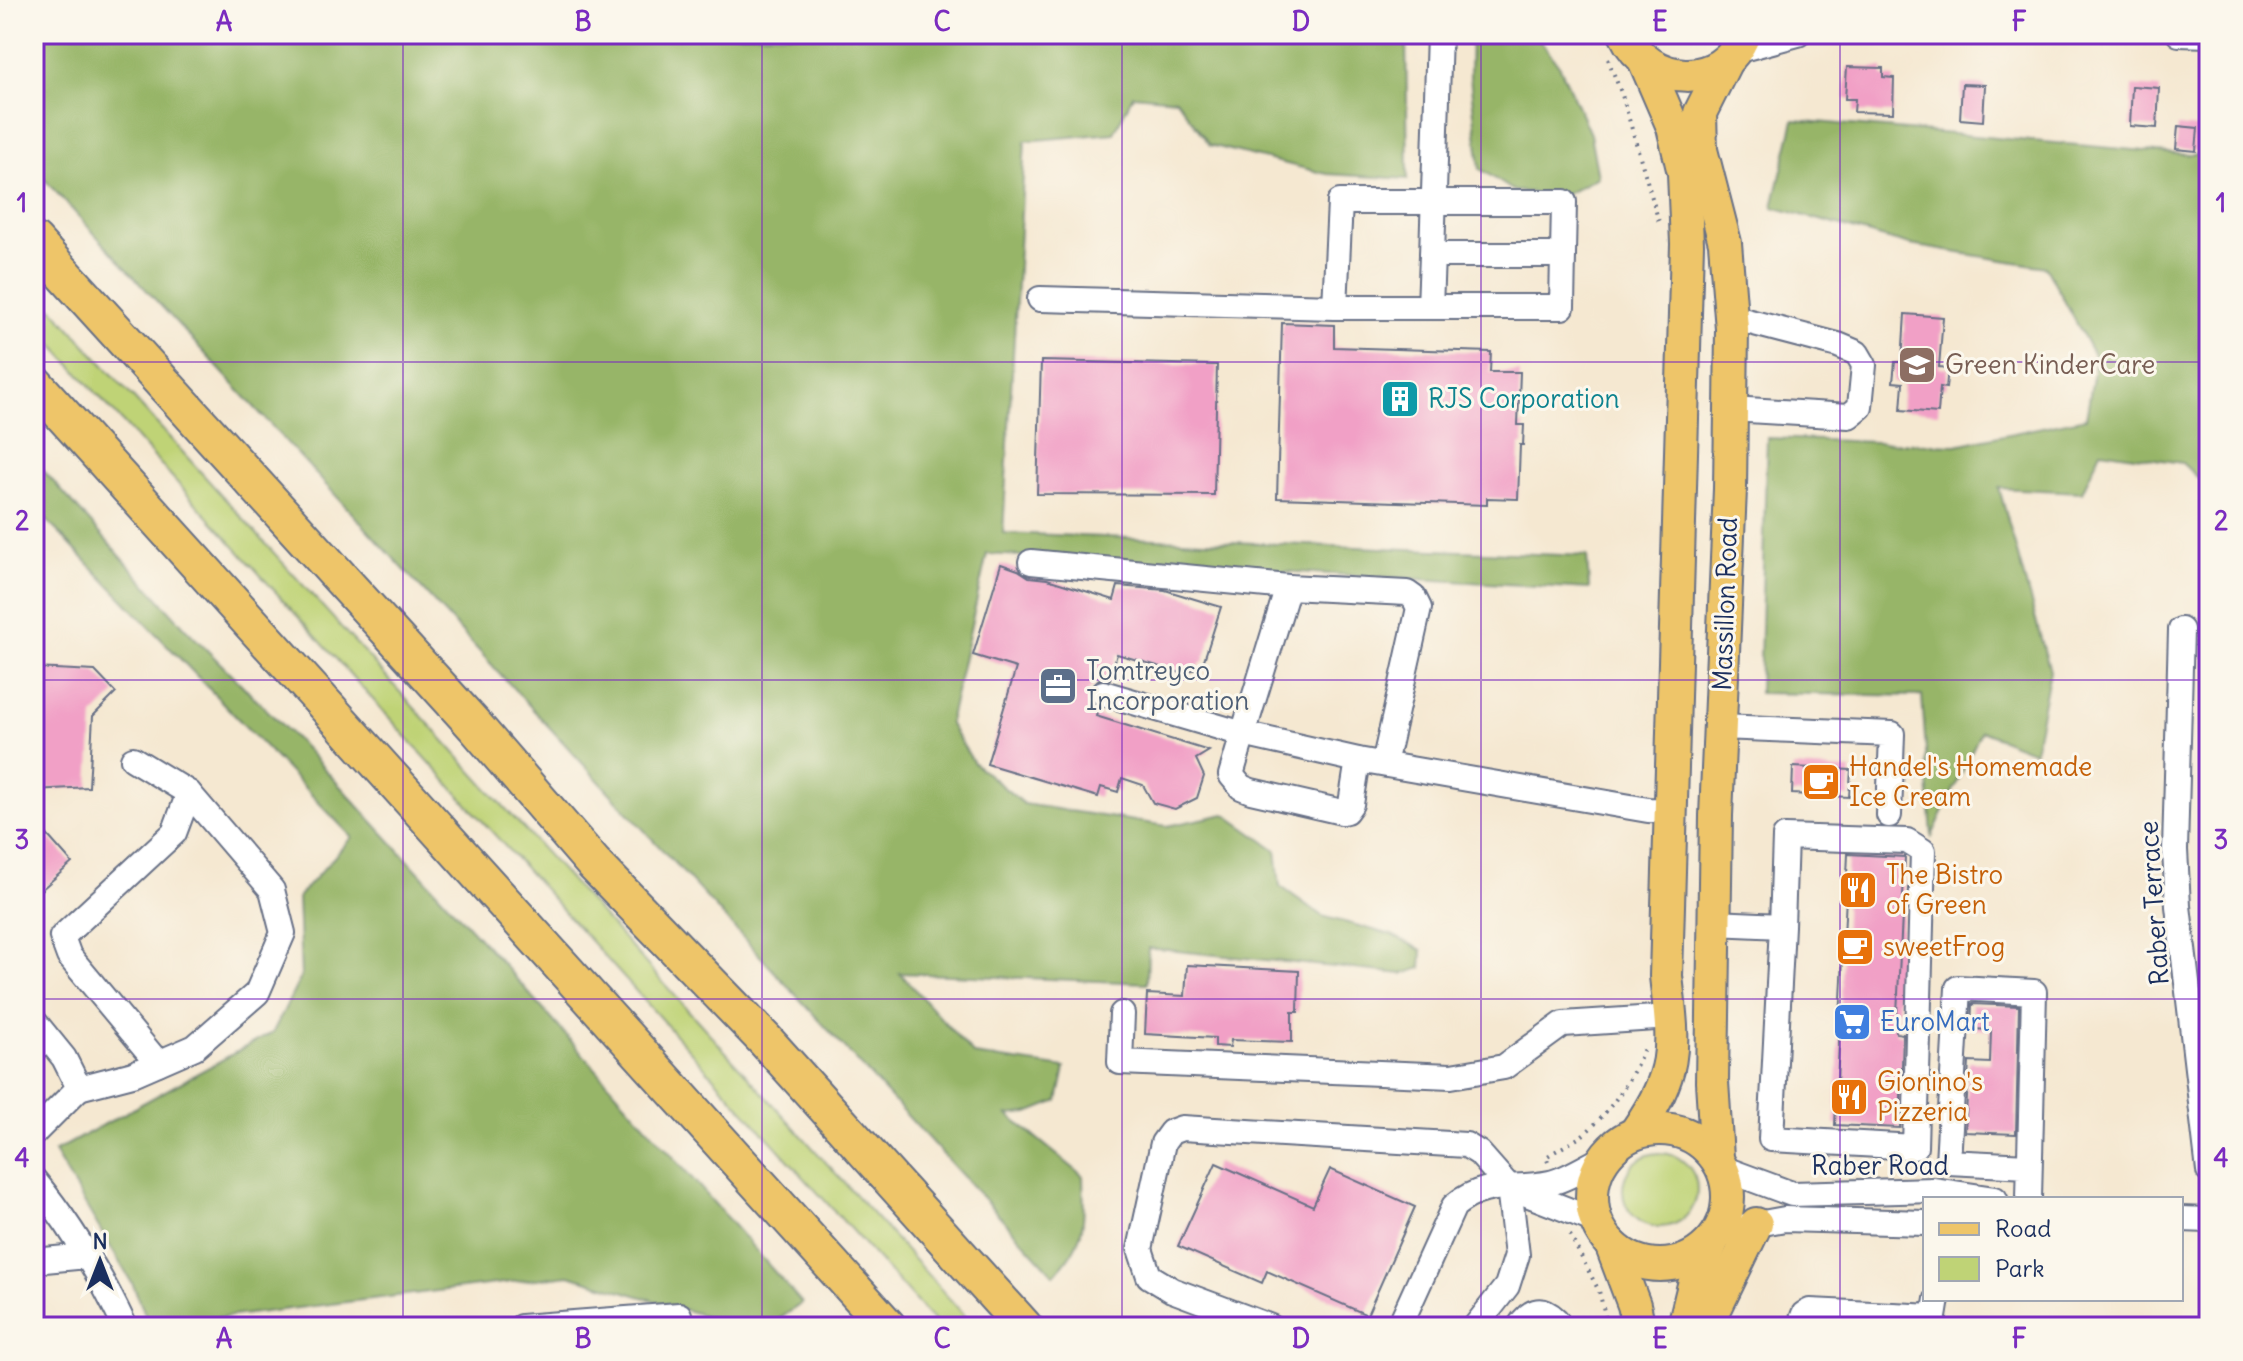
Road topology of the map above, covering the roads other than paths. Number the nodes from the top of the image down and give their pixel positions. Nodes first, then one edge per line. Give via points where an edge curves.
1 (1439, 34) edge
2 (1798, 34) edge
3 (2179, 34) edge
4 (2209, 35) edge
5 (1614, 40) edge
6 (1735, 49) edge
7 (1645, 62) junction
8 (1435, 203) junction
9 (34, 241) edge
10 (1432, 255) junction
11 (1563, 255) junction
12 (1040, 299) dead end
13 (1335, 307) junction
14 (1430, 307) junction
15 (1731, 317) junction
16 (34, 383) edge
17 (1731, 409) junction
18 (1031, 562) dead end
19 (1288, 587) junction
20 (2181, 630) dead end
21 (1103, 693) dead end
22 (1720, 727) junction
23 (1243, 734) junction
24 (133, 759) dead end
25 (1358, 760) junction
26 (1384, 764) junction
27 (189, 793) junction
28 (1671, 811) junction
29 (1889, 815) dead end
30 (1714, 923) junction
31 (1782, 926) junction
32 (1122, 1014) dead end
33 (1658, 1018) junction
34 (34, 1021) edge
35 (158, 1063) junction
36 (79, 1088) junction
37 (1636, 1132) junction
38 (34, 1133) edge
39 (1915, 1147) junction
40 (1602, 1159) junction
41 (1720, 1162) junction
42 (2028, 1166) junction
43 (2209, 1171) edge
44 (34, 1180) edge
45 (1509, 1187) junction
46 (1915, 1191) junction
47 (1553, 1192) junction
48 (1981, 1197) edge
49 (2029, 1197) edge
50 (2183, 1219) edge
51 (2209, 1220) edge
52 (1923, 1223) edge
53 (1756, 1224) junction
54 (1603, 1233) junction
55 (1715, 1237) junction
56 (87, 1256) junction
57 (34, 1261) edge
58 (975, 1271) junction
59 (1937, 1301) edge
60 (125, 1327) edge
61 (521, 1327) edge
62 (680, 1327) edge
63 (888, 1327) edge
64 (1024, 1327) edge
65 (1040, 1327) edge
66 (1271, 1327) edge
67 (1399, 1327) edge
68 (1475, 1327) edge
69 (1519, 1327) edge
70 (1555, 1327) edge
71 (1639, 1327) edge
72 (1687, 1327) edge
73 (1712, 1327) edge
74 (1799, 1327) edge

1 - 8 street
2 - 6 street
3 - 4 street
5 - 7 main road, Massillon Road via 1631,47
6 - 7 main road via 1706,72 1685,76
6 - 15 main road, Massillon Road via 1700,113 1701,150 1725,243
7 - 28 main road, Massillon Road via 1673,127 1684,173 1687,244
8 - 10 street
8 - 11 street via 1564,202
8 - 13 street via 1340,202
9 - 58 highway via 594,864 765,1040
10 - 11 street
10 - 14 street
11 - 14 street via 1562,307
12 - 13 street
13 - 14 street
15 - 17 main road, Massillon Road
15 - 17 street via 1838,345 1857,353 1864,365 1860,407 1849,416
16 - 63 highway
17 - 22 main road, Massillon Road
18 - 19 street
19 - 23 street
19 - 26 street via 1407,593 1414,598 1419,608
20 - 43 street, Raber Terrace via 2175,850
21 - 23 street
22 - 29 street via 1892,734
22 - 30 main road, Massillon Road
23 - 25 street
23 - 25 street via 1231,775 1241,787 1337,812 1349,808
24 - 27 street
25 - 26 street
26 - 28 street
27 - 35 street via 174,833 62,937 69,956
27 - 35 street via 272,890 283,933 257,993 195,1047
28 - 33 main road, Massillon Road via 1666,976
30 - 31 street
30 - 41 main road, Massillon Road via 1712,1082
31 - 39 street via 1771,1139
31 - 39 street via 1785,837 1907,841 1923,851
32 - 33 street via 1120,1062 1451,1076 1504,1067 1563,1024
33 - 37 main road, Massillon Road via 1673,1041 1670,1069
34 - 36 street via 64,1058
35 - 36 street
36 - 38 street
37 - 40 main road
37 - 41 main road via 1679,1130 1700,1141
39 - 46 street
40 - 47 street
40 - 54 main road via 1591,1200
41 - 46 street, Raber Road via 1792,1194
41 - 55 main road via 1729,1202
42 - 42 street via 2034,992 1958,988 1948,1162
42 - 49 street
44 - 56 street
45 - 47 street
45 - 66 street via 1466,1145 1182,1128 1171,1132 1163,1143 1140,1249 1149,1276 1172,1290
45 - 67 street via 1470,1193 1454,1206
45 - 68 street via 1517,1255 1507,1286
46 - 48 street, Raber Road
47 - 54 street
50 - 51 street
52 - 53 street, Raber Road via 1785,1219
53 - 55 street, Raber Road
53 - 73 main road via 1714,1311
54 - 55 main road via 1624,1256 1670,1265 1692,1258
54 - 71 main road
55 - 72 main road via 1694,1285
56 - 57 street
56 - 60 street
58 - 64 highway
58 - 65 highway
59 - 74 street via 1934,1317 1810,1311
61 - 62 street via 679,1315
69 - 70 street via 1526,1315 1537,1311 1549,1313

